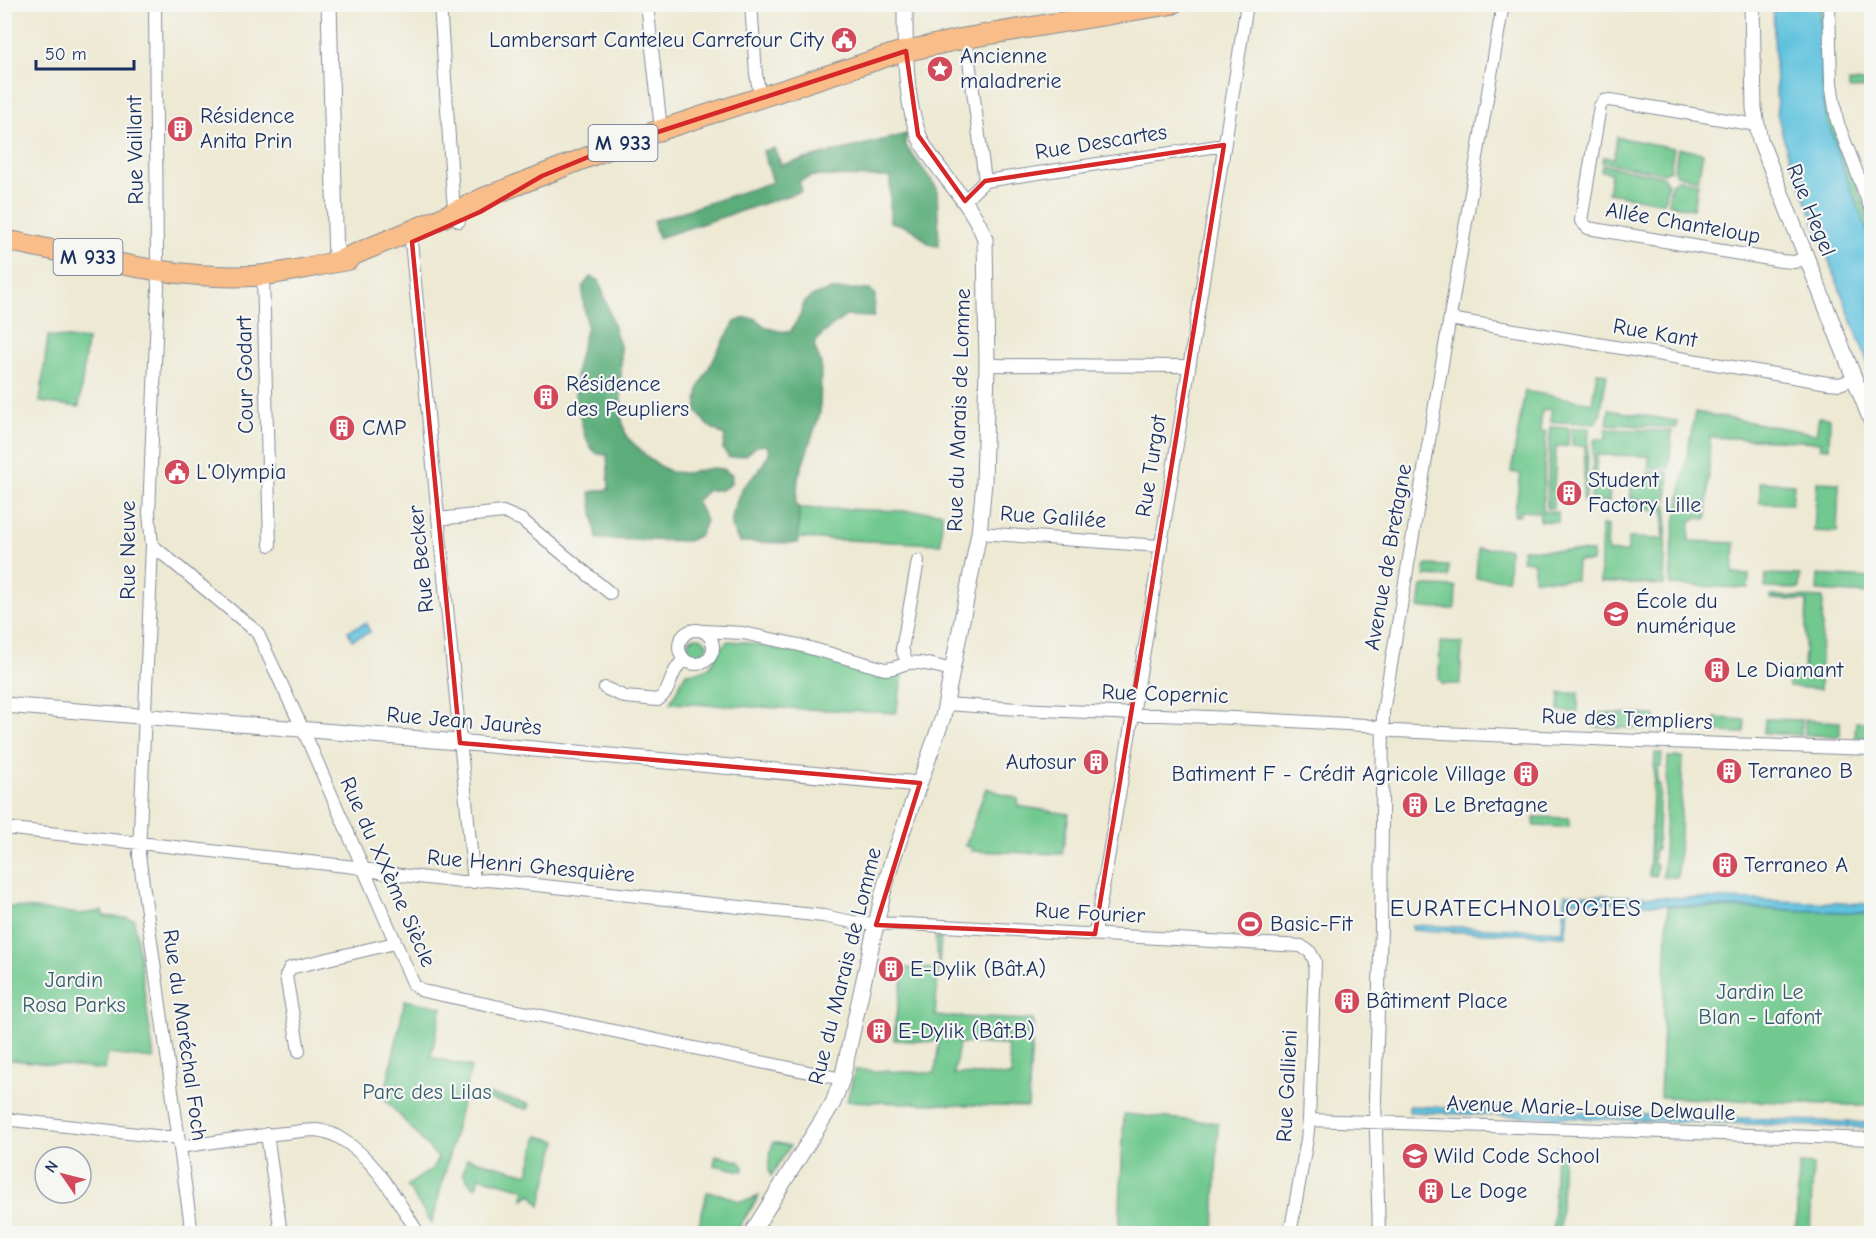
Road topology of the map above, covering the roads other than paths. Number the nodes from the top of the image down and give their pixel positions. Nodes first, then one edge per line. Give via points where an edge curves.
1 (155, 4) edge
2 (329, 4) edge
3 (440, 4) edge
4 (648, 4) edge
5 (751, 4) edge
6 (905, 4) edge
7 (1172, 4) edge
8 (1247, 4) edge
9 (1503, 4) edge
10 (1752, 4) edge
11 (1829, 4) edge
12 (966, 38) junction
13 (906, 51) junction
14 (760, 96) junction
15 (1756, 125) junction
16 (661, 129) junction
17 (1224, 145) junction
18 (985, 180) junction
19 (964, 201) junction
20 (1872, 212) edge
21 (457, 216) junction
22 (4, 228) edge
23 (411, 237) junction
24 (4, 240) edge
25 (1806, 258) junction
26 (336, 262) junction
27 (157, 265) junction
28 (263, 275) junction
29 (1450, 319) junction
30 (987, 365) junction
31 (1188, 366) junction
32 (1854, 379) junction
33 (1872, 423) edge
34 (438, 519) junction
35 (979, 533) junction
36 (152, 545) junction
37 (270, 545) dead end
38 (1160, 546) junction
39 (918, 561) dead end
40 (610, 594) dead end
41 (703, 631) junction
42 (684, 659) junction
43 (907, 663) junction
44 (952, 670) junction
45 (604, 688) dead end
46 (946, 704) junction
47 (4, 705) edge
48 (1133, 713) junction
49 (144, 716) junction
50 (303, 730) junction
51 (1382, 730) junction
52 (460, 743) junction
53 (1872, 748) edge
54 (919, 784) junction
55 (4, 828) edge
56 (140, 842) junction
57 (364, 868) junction
58 (474, 882) junction
59 (876, 925) junction
60 (1095, 934) junction
61 (395, 943) junction
62 (1301, 946) joint
63 (299, 1051) dead end
64 (842, 1079) junction
65 (4, 1119) edge
66 (1309, 1120) junction
67 (1376, 1122) junction
68 (267, 1134) junction
69 (1872, 1139) edge
70 (179, 1142) junction
71 (192, 1233) edge
72 (280, 1233) edge
73 (416, 1233) edge
74 (751, 1233) edge
75 (1290, 1233) edge
76 (1379, 1233) edge

1 - 27 street, Rue Vaillant
2 - 26 street
3 - 21 street
4 - 16 street
5 - 14 street
6 - 13 street, Rue du Marais de Lomme
7 - 12 main road, M 933
8 - 17 street, Rue Turgot
9 - 29 street, Avenue de Bretagne
10 - 15 street, Rue Hegel
11 - 20 street via 1831,83 1837,121
12 - 13 main road, M 933
12 - 18 street
13 - 14 main road, M 933
13 - 19 street, Rue du Marais de Lomme via 918,135
14 - 16 main road, M 933
15 - 25 street, Rue Hegel
15 - 25 street, Allée Chanteloup via 1604,101 1581,221 1588,228 1781,261
16 - 21 main road, M 933 via 486,197
17 - 18 street, Rue Descartes
17 - 31 street, Rue Turgot
18 - 19 street
19 - 30 street, Rue du Marais de Lomme via 981,227 987,252
21 - 23 main road, M 933
22 - 27 main road, M 933
23 - 26 main road, M 933
23 - 34 street, Rue Becker
24 - 27 main road, M 933
25 - 32 street, Rue Hegel
26 - 28 main road, M 933
27 - 28 main road, M 933 via 223,276
27 - 36 street, Rue Neuve via 149,513
28 - 37 street, Cour Godart
29 - 32 street, Rue Kant via 1828,383
29 - 51 street, Avenue de Bretagne
30 - 31 street
30 - 35 street, Rue du Marais de Lomme
31 - 38 street, Rue Turgot
32 - 33 street, Rue Hegel
34 - 40 street via 503,512 522,520
34 - 52 street, Rue Becker
35 - 38 street, Rue Galilée
35 - 44 street, Rue du Marais de Lomme
36 - 49 street, Rue Neuve
36 - 50 street, Rue du XXème Siècle via 257,632
38 - 48 street, Rue Turgot
39 - 43 street via 902,649
41 - 42 street via 691,630 682,637 679,648
41 - 42 street via 711,638 714,649 709,659 694,664
41 - 43 street via 743,633 885,669
42 - 45 street via 658,699 625,697
43 - 44 street
44 - 46 street, Rue du Marais de Lomme
46 - 48 street, Rue Copernic
46 - 54 street, Rue du Marais de Lomme
47 - 49 street, Rue Jean Jaurès
48 - 51 street, Rue Copernic via 1365,725
48 - 60 street, Rue Turgot
49 - 50 street, Rue Jean Jaurès
49 - 56 street, Rue Neuve
50 - 52 street, Rue Jean Jaurès
50 - 57 street, Rue du XXème Siècle
51 - 53 street, Rue des Templiers
51 - 67 street, Avenue de Bretagne
52 - 54 street, Rue Jean Jaurès
52 - 58 street, Rue Becker
54 - 59 street, Rue du Marais de Lomme via 892,861
55 - 56 street, Rue Henri Ghesquière
56 - 57 street, Rue Henri Ghesquière
56 - 70 street, Rue du Maréchal Foch
57 - 58 street, Rue Henri Ghesquière
57 - 61 street, Rue du XXème Siècle
58 - 59 street, Rue Henri Ghesquière via 489,880 823,915
59 - 60 street, Rue Fourier
59 - 64 street, Rue du Marais de Lomme
60 - 62 street, Rue Fourier
61 - 63 street via 290,968 286,976
61 - 64 street, Rue du XXème Siècle via 414,985 423,991
62 - 66 street, Rue Gallieni via 1315,961
64 - 74 street, Rue du Marais de Lomme via 833,1103
65 - 70 street via 168,1137
66 - 67 street, Avenue Marie-Louise Delwaulle
66 - 75 street, Rue Gallieni
67 - 69 street, Avenue Marie-Louise Delwaulle
67 - 76 street, Avenue de Bretagne
68 - 70 street
68 - 72 street
68 - 73 street via 319,1130 338,1137 374,1168
70 - 71 street, Rue du Maréchal Foch

